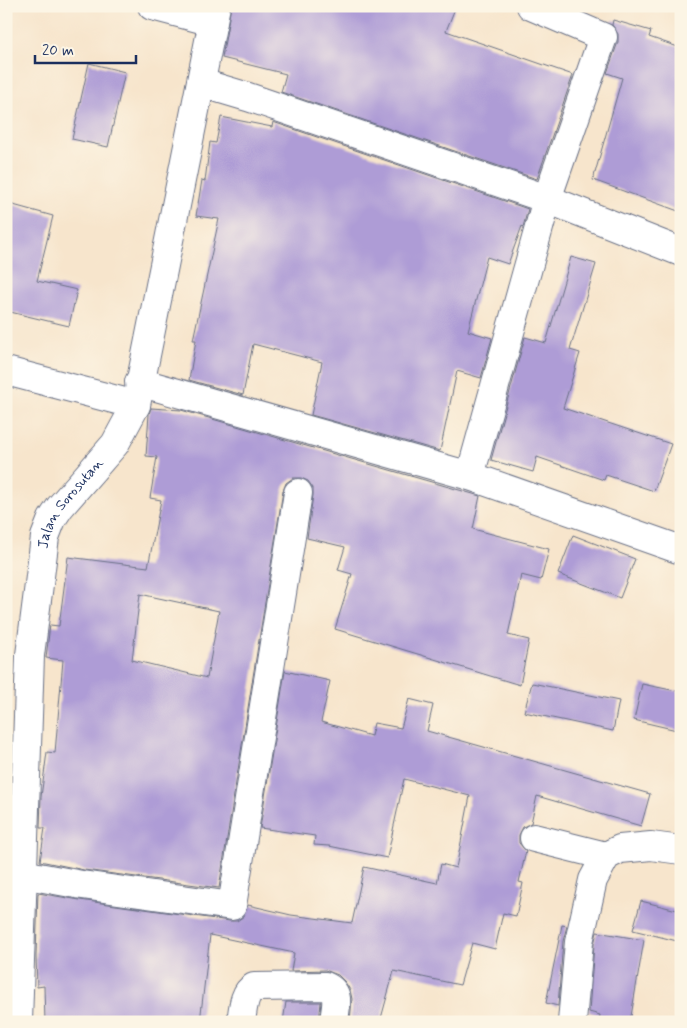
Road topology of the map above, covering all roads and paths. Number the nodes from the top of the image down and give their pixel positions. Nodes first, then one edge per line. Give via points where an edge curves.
1 (152, 6) edge
2 (531, 6) edge
3 (215, 14) edge
4 (201, 83) junction
5 (547, 199) junction
6 (681, 252) edge
7 (6, 371) edge
8 (138, 393) junction
9 (470, 476) junction
10 (298, 493) dead end
11 (681, 550) edge
12 (534, 838) dead end
13 (681, 850) edge
14 (606, 856) junction
15 (22, 874) junction
16 (18, 1022) edge
17 (242, 1022) edge
18 (334, 1022) edge
19 (572, 1022) edge

1 - 3 street
2 - 5 street via 603,37
3 - 4 street, Jalan Sorosutan
4 - 5 street
4 - 8 street, Jalan Sorosutan
5 - 6 street
5 - 9 street
7 - 8 street
8 - 9 street
8 - 15 street, Jalan Sorosutan via 115,444 60,507 45,537 30,654
9 - 11 street
10 - 15 street via 232,906
12 - 14 street
13 - 14 street via 651,846 620,850
14 - 19 street via 593,880 579,942
15 - 16 street, Jalan Sorosutan
17 - 18 street via 246,994 254,987 326,986 336,995

